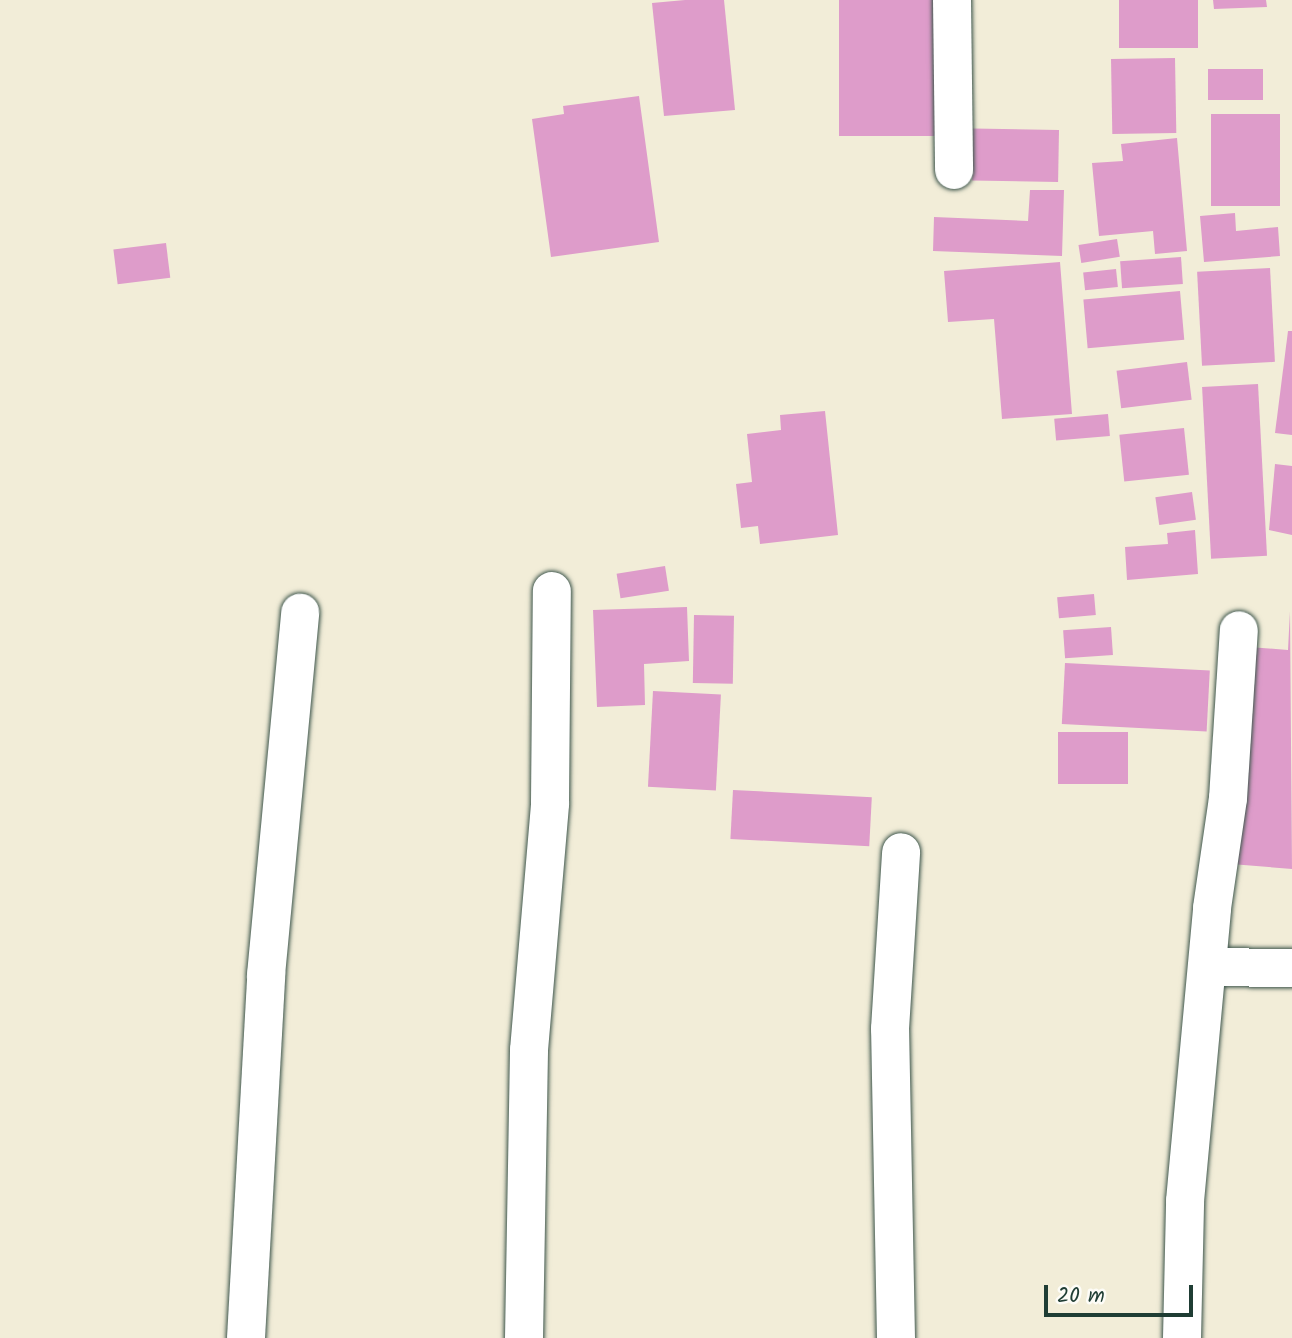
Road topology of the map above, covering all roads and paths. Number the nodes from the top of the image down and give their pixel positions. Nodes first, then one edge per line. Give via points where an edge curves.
1 (951, 0) edge
2 (954, 170) dead end
3 (552, 591) dead end
4 (300, 613) dead end
5 (1239, 630) dead end
6 (901, 852) dead end
7 (1208, 967) junction
8 (1292, 968) edge
9 (246, 1338) edge
10 (524, 1338) edge
11 (896, 1338) edge
12 (1182, 1338) edge

1 - 2 street
3 - 10 street via 550,803 529,1050
4 - 9 street via 266,975
5 - 7 street via 1228,798
6 - 11 street via 890,1028
7 - 8 street
7 - 12 street via 1185,1201

